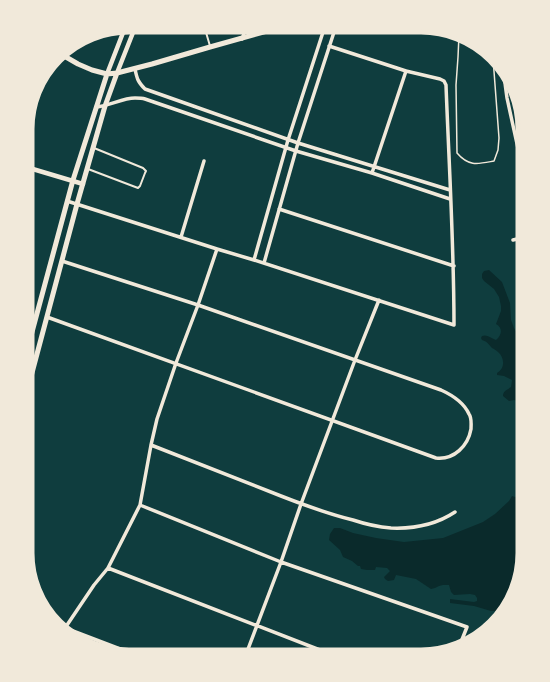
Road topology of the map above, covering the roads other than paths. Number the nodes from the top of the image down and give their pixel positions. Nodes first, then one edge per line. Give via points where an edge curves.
1 (123, 32) edge
2 (133, 32) edge
3 (206, 32) edge
4 (244, 32) edge
5 (267, 32) edge
6 (323, 32) edge
7 (334, 32) edge
8 (242, 39) junction
9 (329, 46) junction
10 (210, 47) junction
11 (65, 56) edge
12 (135, 69) junction
13 (406, 71) junction
14 (107, 74) junction
15 (117, 74) junction
16 (505, 80) edge
17 (105, 106) junction
18 (96, 107) junction
19 (288, 140) junction
20 (298, 143) junction
21 (93, 148) junction
22 (286, 148) junction
23 (518, 148) edge
24 (296, 151) junction
25 (204, 161) dead end
26 (374, 166) junction
27 (32, 169) edge
28 (87, 169) junction
29 (372, 173) junction
30 (73, 180) junction
31 (83, 184) junction
32 (450, 190) junction
33 (450, 199) junction
34 (67, 201) junction
35 (77, 204) junction
36 (279, 209) junction
37 (181, 238) junction
38 (518, 239) edge
39 (514, 240) dead end
40 (217, 249) junction
41 (254, 260) junction
42 (62, 261) junction
43 (264, 263) junction
44 (454, 266) junction
45 (379, 300) junction
46 (198, 305) junction
47 (47, 317) junction
48 (32, 332) edge
49 (355, 360) junction
50 (176, 363) junction
51 (32, 371) edge
52 (333, 420) junction
53 (151, 445) junction
54 (301, 504) junction
55 (140, 505) junction
56 (455, 512) dead end
57 (281, 562) junction
58 (108, 568) junction
59 (256, 626) junction
60 (66, 627) edge
61 (74, 633) edge
62 (462, 641) edge
63 (121, 650) edge
64 (247, 650) edge
65 (319, 650) edge

1 - 14 street
2 - 15 street
3 - 10 lane
4 - 8 street
5 - 8 main road
6 - 19 street
7 - 9 street
8 - 10 main road
9 - 13 street
9 - 20 street
10 - 12 main road
11 - 14 main road via 92,70
12 - 15 main road
12 - 19 street via 136,77 145,88
13 - 26 street
13 - 32 street via 440,79 446,85
14 - 15 main road
14 - 18 main road
15 - 17 main road
16 - 23 street
17 - 18 street
17 - 21 main road
17 - 22 street via 127,99 145,99
18 - 30 main road
19 - 20 street
19 - 22 street
20 - 24 street
20 - 26 street
21 - 28 main road
21 - 28 lane via 146,171 138,188
22 - 24 street
22 - 41 street
24 - 29 street
24 - 36 street
25 - 37 street
26 - 29 street
26 - 32 street
27 - 30 street
28 - 31 main road
29 - 33 street
30 - 31 street
30 - 34 main road
31 - 35 main road
32 - 33 street
33 - 44 street
34 - 35 street
34 - 48 main road
35 - 37 street
35 - 42 main road
36 - 43 street
36 - 44 street
37 - 40 street
38 - 39 street
40 - 41 street
40 - 46 street
41 - 43 street
42 - 46 street
42 - 47 main road
43 - 45 street
44 - 45 street via 454,326
45 - 49 street
46 - 49 street
46 - 50 street
47 - 50 street
47 - 51 main road
49 - 52 street
49 - 52 street via 441,390 454,397 470,415 468,439 455,454 436,458
50 - 52 street
50 - 53 street
52 - 54 street
53 - 54 street
53 - 55 street
54 - 56 street via 355,521 393,528 427,525
54 - 57 street
55 - 57 street
55 - 58 street
57 - 59 street
57 - 62 street via 467,627
58 - 59 street
58 - 60 street
59 - 64 street
59 - 65 street
61 - 63 street

